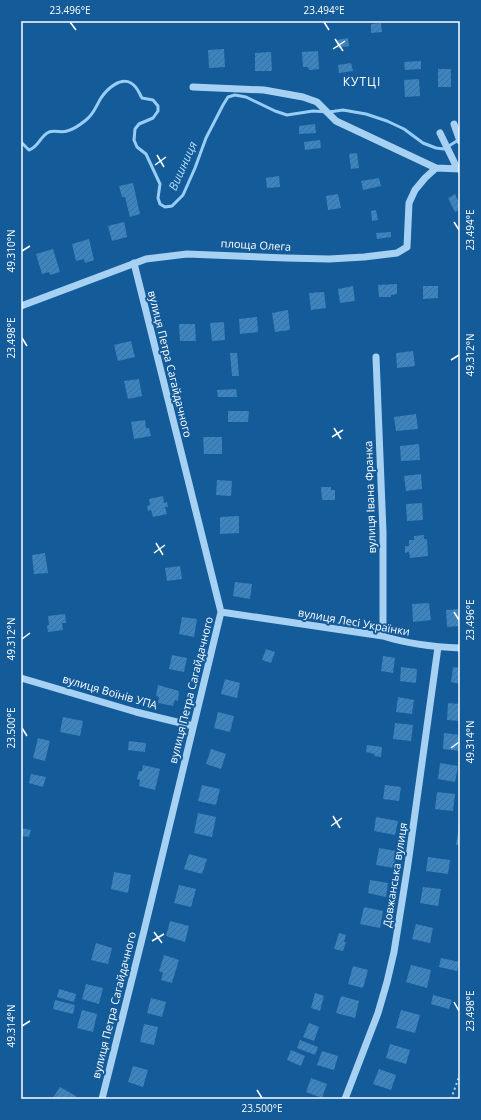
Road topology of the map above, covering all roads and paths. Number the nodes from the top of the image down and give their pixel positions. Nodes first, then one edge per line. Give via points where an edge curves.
1 (194, 87) dead end
2 (454, 124) dead end
3 (442, 137) dead end
4 (459, 138) edge
5 (436, 168) junction
6 (458, 168) edge
7 (134, 263) junction
8 (21, 306) edge
9 (376, 357) dead end
10 (221, 612) junction
11 (383, 636) junction
12 (438, 648) junction
13 (460, 648) edge
14 (21, 678) edge
15 (193, 726) junction
16 (460, 1074) edge
17 (102, 1099) edge
18 (345, 1099) edge
19 (451, 1099) edge

1 - 5 street via 264,90 303,97 317,102 336,121
2 - 4 street
3 - 6 street
5 - 6 street
5 - 7 street, площа Олега via 425,178 409,203 408,247 396,253 329,259 187,254
7 - 8 street, площа Олега
7 - 10 street, вулиця Петра Сагайдачного
9 - 11 street, вулиця Івана Франка via 383,532
10 - 11 street, вулиця Лесі Українки
10 - 15 street, вулиця Петра Сагайдачного
11 - 12 street, вулиця Лесі Українки via 401,642
12 - 13 street, вулиця Лесі Українки
12 - 18 street, Довжанська вулиця via 394,952 378,1013
14 - 15 street, вулиця Воїнів УПА
15 - 17 street, вулиця Петра Сагайдачного
16 - 19 path

